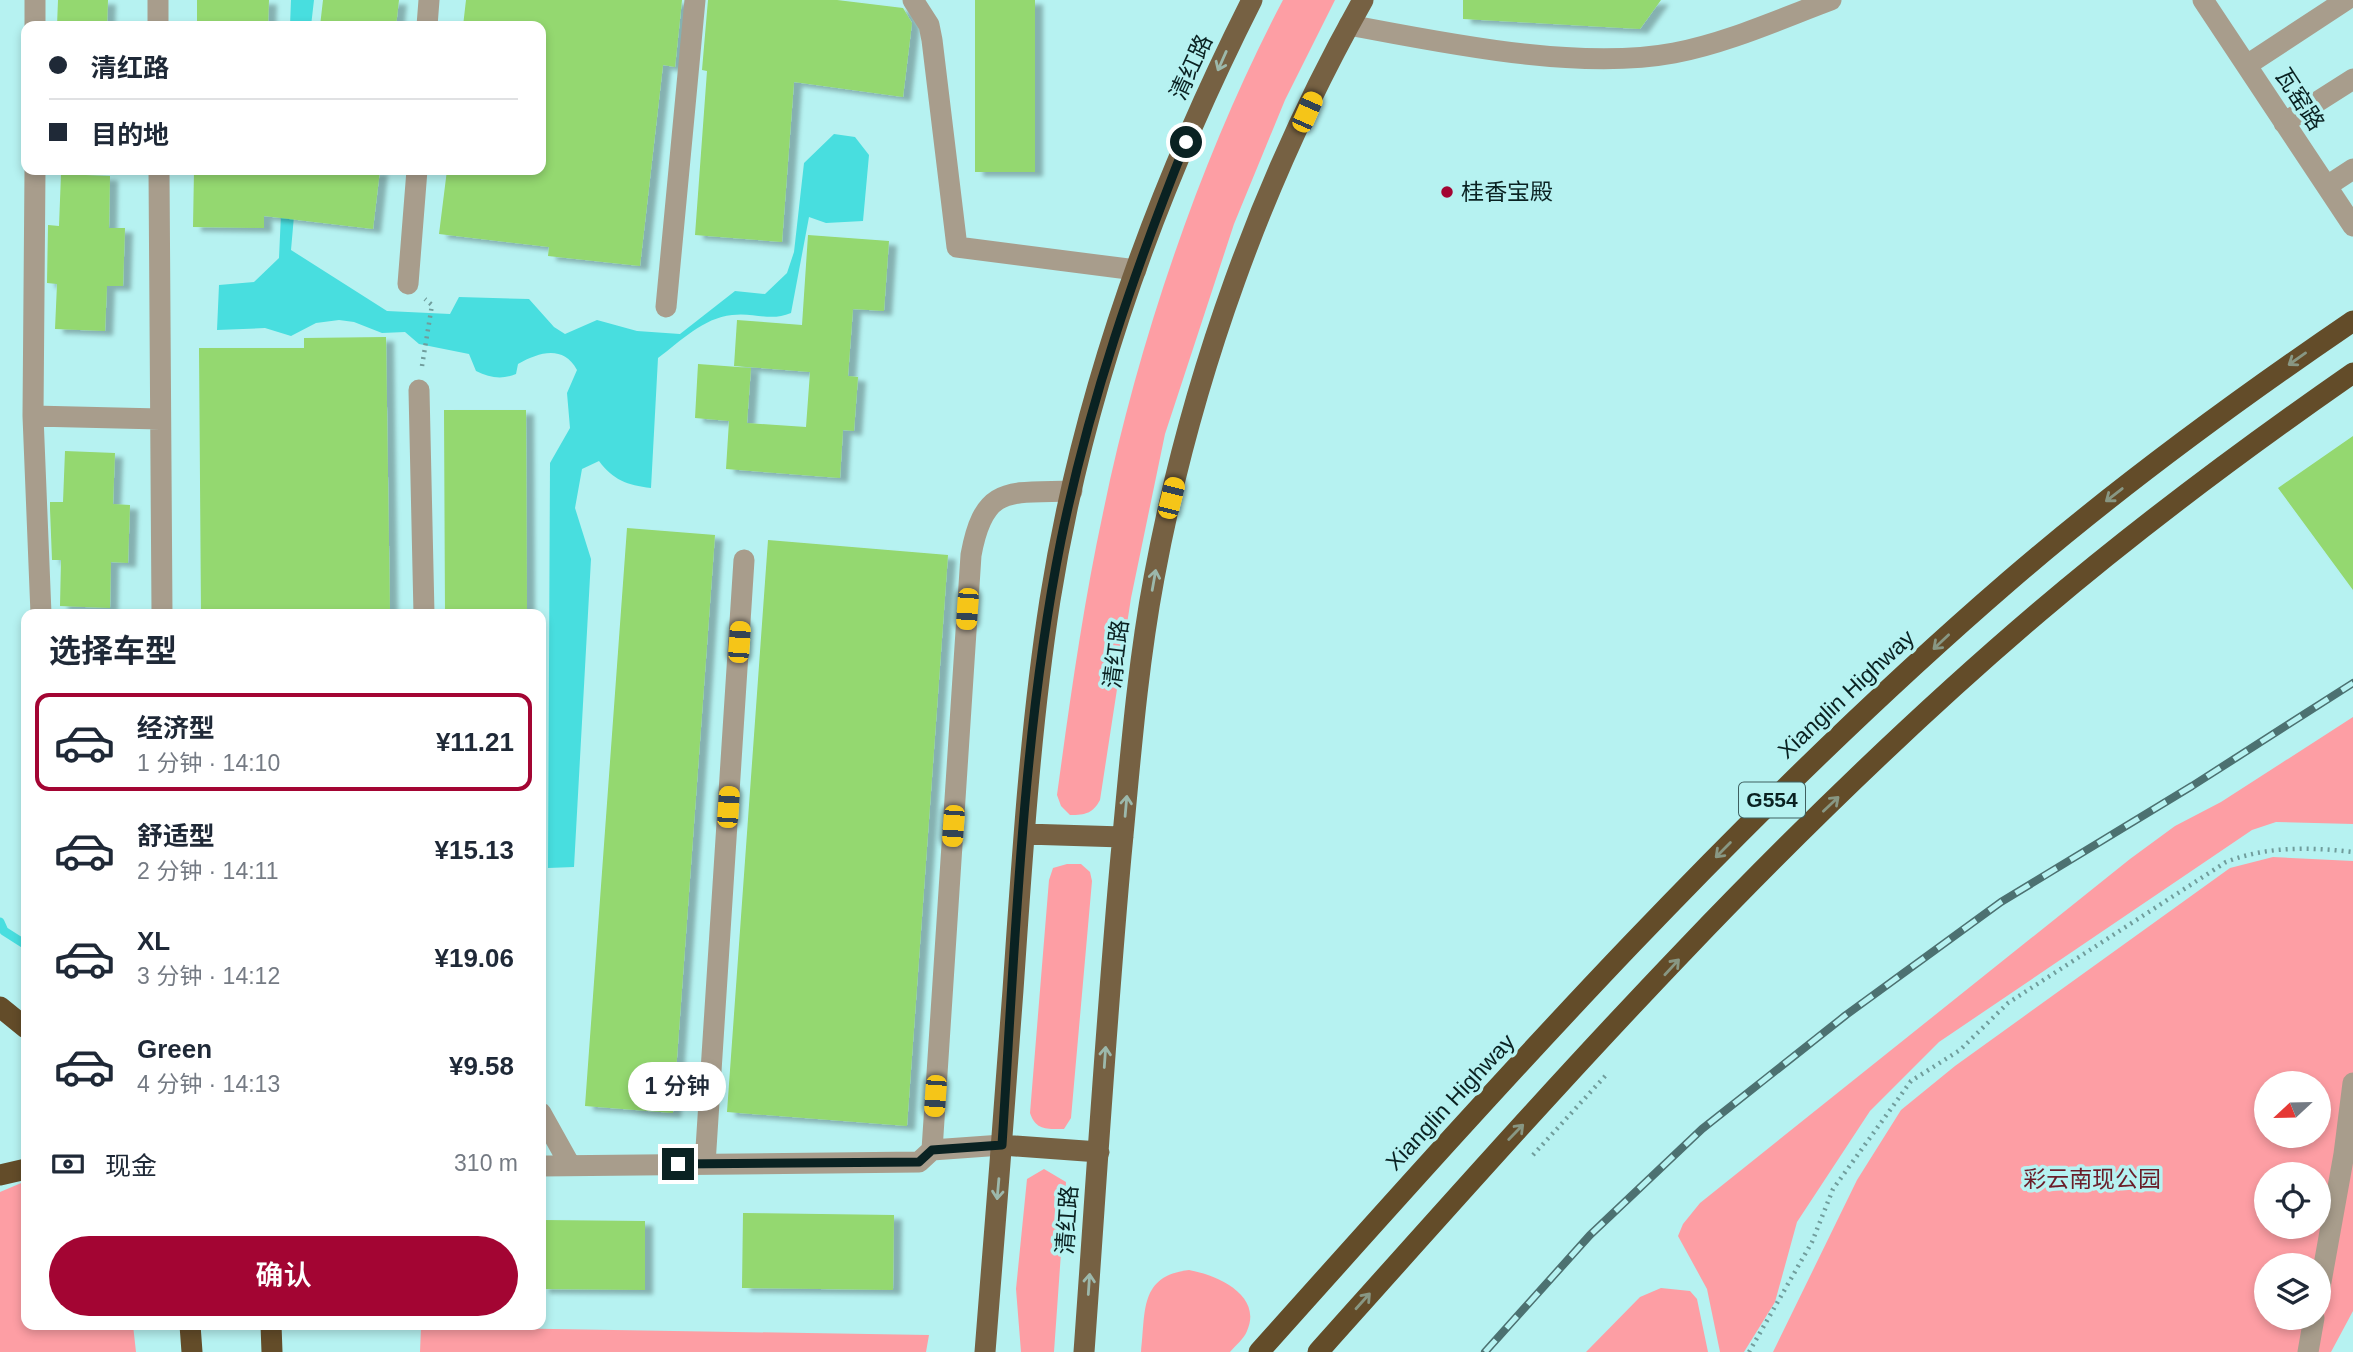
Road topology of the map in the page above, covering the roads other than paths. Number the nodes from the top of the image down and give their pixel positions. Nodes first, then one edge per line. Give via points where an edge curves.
1 (35, 0) edge
2 (158, 0) edge
3 (429, 0) edge
4 (695, 0) edge
5 (913, 0) edge
6 (1252, 0) edge
7 (1363, 0) edge
8 (1831, 0) edge
9 (2346, 0) edge
10 (2210, 2) edge
11 (35, 21) edge
12 (158, 21) edge
13 (427, 21) edge
14 (1349, 25) junction
15 (2246, 65) junction
16 (2353, 79) edge
17 (2284, 123) junction
18 (2353, 169) edge
19 (34, 175) edge
20 (159, 175) edge
21 (416, 175) edge
22 (2327, 186) junction
23 (2353, 226) edge
24 (1136, 270) junction
25 (408, 284) dead end
26 (666, 307) dead end
27 (2353, 321) edge
28 (2353, 373) edge
29 (419, 390) dead end
30 (33, 416) junction
31 (160, 419) junction
32 (1072, 491) junction
33 (744, 560) dead end
34 (41, 609) edge
35 (162, 609) edge
36 (424, 609) edge
37 (1025, 834) junction
38 (1123, 837) junction
39 (0, 1007) edge
40 (21, 1024) edge
41 (2353, 1083) edge
42 (546, 1122) edge
43 (1002, 1145) junction
44 (932, 1150) junction
45 (1099, 1152) junction
46 (705, 1164) junction
47 (570, 1165) junction
48 (546, 1166) edge
49 (21, 1170) edge
50 (0, 1175) edge
51 (2326, 1253) edge
52 (190, 1330) edge
53 (271, 1330) edge
54 (2312, 1330) edge
55 (192, 1352) edge
56 (272, 1352) edge
57 (985, 1352) edge
58 (1084, 1352) edge
59 (1259, 1352) edge
60 (1318, 1352) edge
61 (2308, 1352) edge

1 - 11 street
2 - 12 street
3 - 13 street
4 - 26 street
5 - 24 street via 929,25 932,40 957,247
6 -> 24 main road, 清红路 via 1195,120
7 - 14 main road, 清红路
8 - 14 street via 1697,48 1643,57 1515,52
9 - 15 street
10 - 15 street, 瓦窑路
38 -> 14 main road, 清红路 via 1147,616 1194,411 1260,219
15 - 17 street, 瓦窑路
16 - 17 street
17 - 22 street, 瓦窑路
18 - 22 street
19 - 30 street
20 - 31 street
21 - 25 street
22 - 23 street, 瓦窑路
24 - 32 main road, 清红路
27 -> 59 highway, Xianglin Highway / G554 via 2222,413 2062,536 1780,792 1467,1119
60 -> 28 highway, G554 via 1499,1149 1810,824 1979,665 2090,570
29 - 36 street
30 - 31 street
30 - 34 street
31 - 35 street
32 - 37 main road, 清红路 via 1051,600
32 - 44 street via 1010,494 988,505 977,524 971,555
33 - 46 street
37 - 38 main road
37 - 43 main road, 清红路
45 -> 38 main road, 清红路
39 - 40 highway
41 - 51 street
42 - 47 street
43 - 44 street
43 - 45 main road
43 -> 57 main road, 清红路
44 - 46 street via 919,1162
58 -> 45 main road, 清红路
46 - 47 street
47 - 48 street
49 - 50 highway
52 - 55 highway
53 - 56 highway
54 - 61 street

